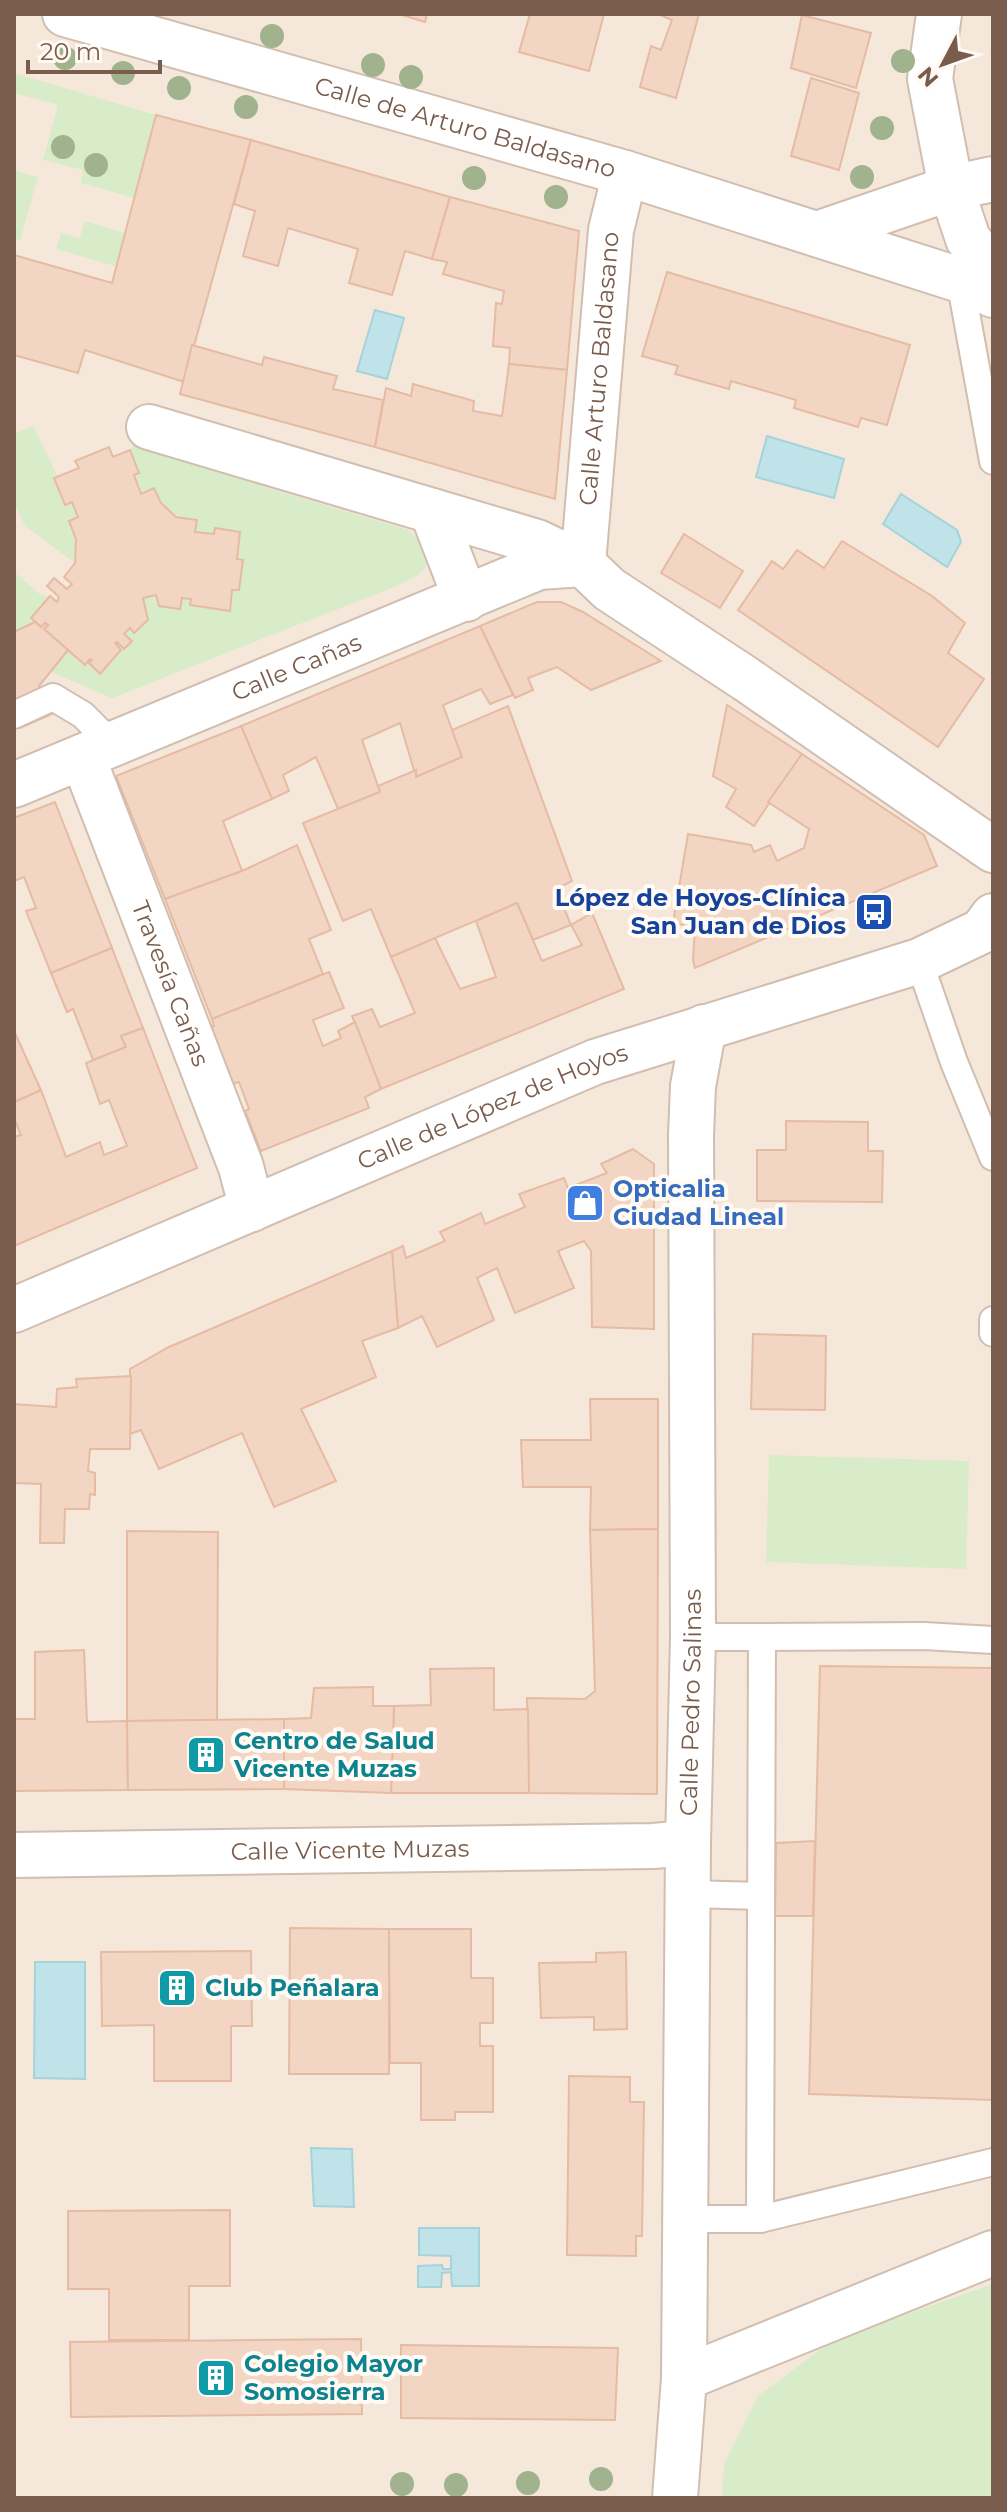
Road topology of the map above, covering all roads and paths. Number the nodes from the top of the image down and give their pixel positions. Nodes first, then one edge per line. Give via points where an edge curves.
1 (65, 14) edge
2 (939, 14) edge
3 (625, 173) junction
4 (993, 179) edge
5 (951, 188) junction
6 (817, 234) junction
7 (982, 282) edge
8 (149, 427) dead end
9 (993, 461) edge
10 (432, 511) junction
11 (583, 564) junction
12 (466, 599) junction
13 (14, 715) edge
14 (98, 751) junction
15 (14, 785) edge
16 (993, 850) edge
17 (989, 927) edge
18 (919, 961) junction
19 (704, 1027) junction
20 (993, 1157) edge
21 (252, 1209) junction
22 (14, 1310) edge
23 (993, 1320) edge
24 (993, 1333) edge
25 (693, 1637) junction
26 (762, 1637) junction
27 (993, 1640) edge
28 (688, 1843) junction
29 (14, 1855) edge
30 (688, 1894) junction
31 (761, 1896) junction
32 (993, 2162) edge
33 (685, 2219) junction
34 (760, 2219) junction
35 (993, 2253) edge
36 (684, 2378) junction
37 (675, 2498) edge

1 - 3 street, Calle de Arturo Baldasano
2 - 5 street via 930,79
3 - 6 street, Calle de Arturo Baldasano
3 - 11 street, Calle Arturo Baldasano via 611,230
4 - 5 street
5 - 6 street
5 - 7 street
6 - 7 street, Calle de Arturo Baldasano
7 - 9 lane
8 - 10 street
10 - 11 street via 537,542
10 - 12 street
11 - 12 street, Calle Cañas via 539,567
11 - 16 street via 609,589
12 - 14 street, Calle Cañas
13 - 14 lane via 53,697 83,715
14 - 15 street, Calle Cañas
14 - 21 street, Travesía Cañas
17 - 18 street, Calle de López de Hoyos
18 - 19 street, Calle de López de Hoyos
18 - 20 lane
19 - 21 street, Calle de López de Hoyos via 595,1062
19 - 25 street, Calle Pedro Salinas via 691,1135
21 - 22 street, Calle de López de Hoyos
23 - 24 lane
25 - 26 lane
25 - 28 street, Calle Pedro Salinas
26 - 27 lane
26 - 31 lane
28 - 29 street, Calle Vicente Muzas
28 - 30 street, Calle Pedro Salinas
30 - 31 lane
30 - 33 street, Calle Pedro Salinas
31 - 34 lane
32 - 34 lane
33 - 34 lane
33 - 36 street, Calle Pedro Salinas
35 - 36 street
36 - 37 street, Calle Pedro Salinas

